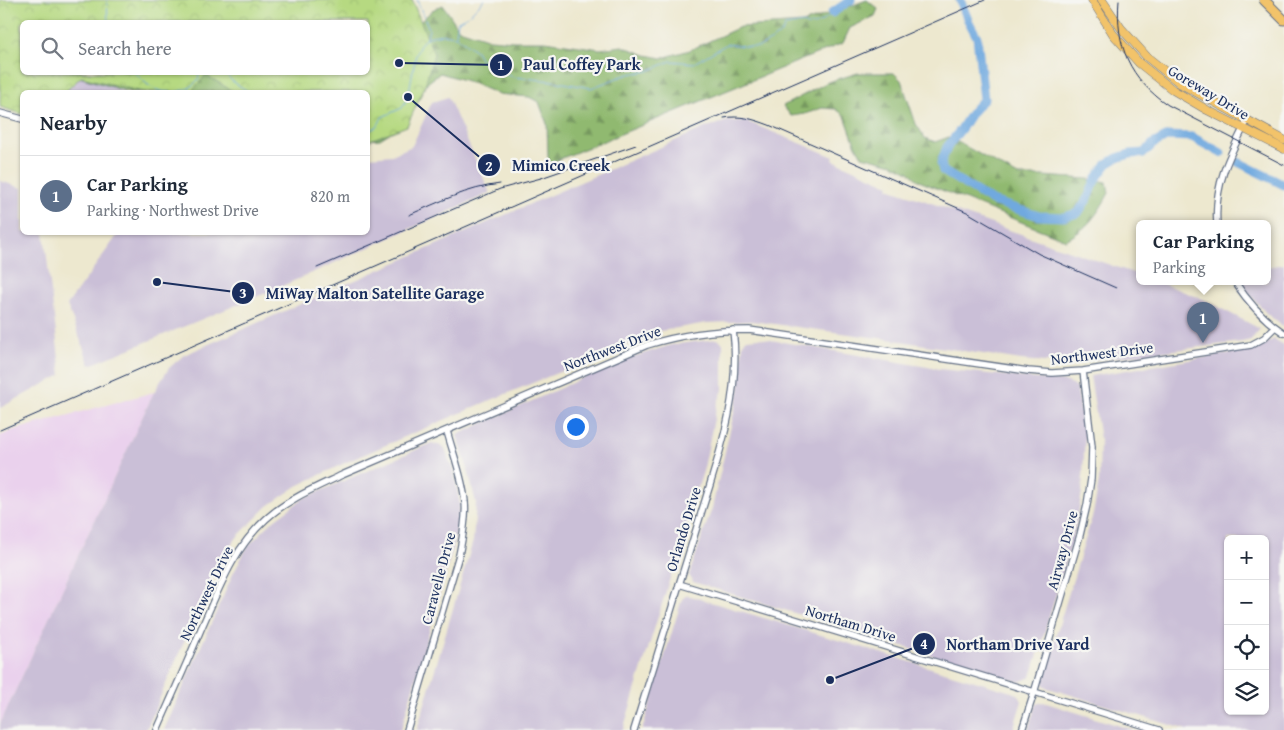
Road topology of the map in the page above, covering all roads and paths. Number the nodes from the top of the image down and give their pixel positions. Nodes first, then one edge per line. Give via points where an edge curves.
1 (1092, 0) edge
2 (1102, 0) edge
3 (1264, 0) edge
4 (1284, 20) edge
5 (0, 113) edge
6 (20, 118) edge
7 (1247, 121) junction
8 (1243, 129) junction
9 (1284, 140) edge
10 (1284, 149) edge
11 (1217, 220) edge
12 (1237, 285) edge
13 (1276, 327) junction
14 (733, 330) junction
15 (1284, 333) edge
16 (1084, 371) junction
17 (447, 431) junction
18 (679, 584) junction
19 (1034, 693) junction
20 (157, 730) edge
21 (407, 730) edge
22 (634, 730) edge
23 (1022, 730) edge
24 (1158, 730) edge

1 - 8 main road, Goreway Drive via 1113,34 1140,62 1173,90
2 - 7 main road, Goreway Drive via 1120,28 1147,57 1181,84
3 - 4 highway
5 - 6 street
7 - 8 street
7 - 9 main road, Goreway Drive
8 - 10 main road, Goreway Drive
8 - 11 street via 1225,165
12 - 13 street
13 - 15 street
13 - 16 street, Northwest Drive via 1251,345
14 - 16 street, Northwest Drive via 1028,371
14 - 17 street, Northwest Drive via 687,335 647,345
14 - 18 street, Orlando Drive via 734,377 726,428
16 - 19 street, Airway Drive via 1092,447 1091,479 1080,535
17 - 20 street, Northwest Drive via 308,491 286,503 260,525 239,551 219,586
17 - 21 street, Caravelle Drive via 465,503 463,537
18 - 19 street, Northam Drive
18 - 22 street, Orlando Drive
19 - 23 street, Airway Drive
19 - 24 street, Northam Drive

